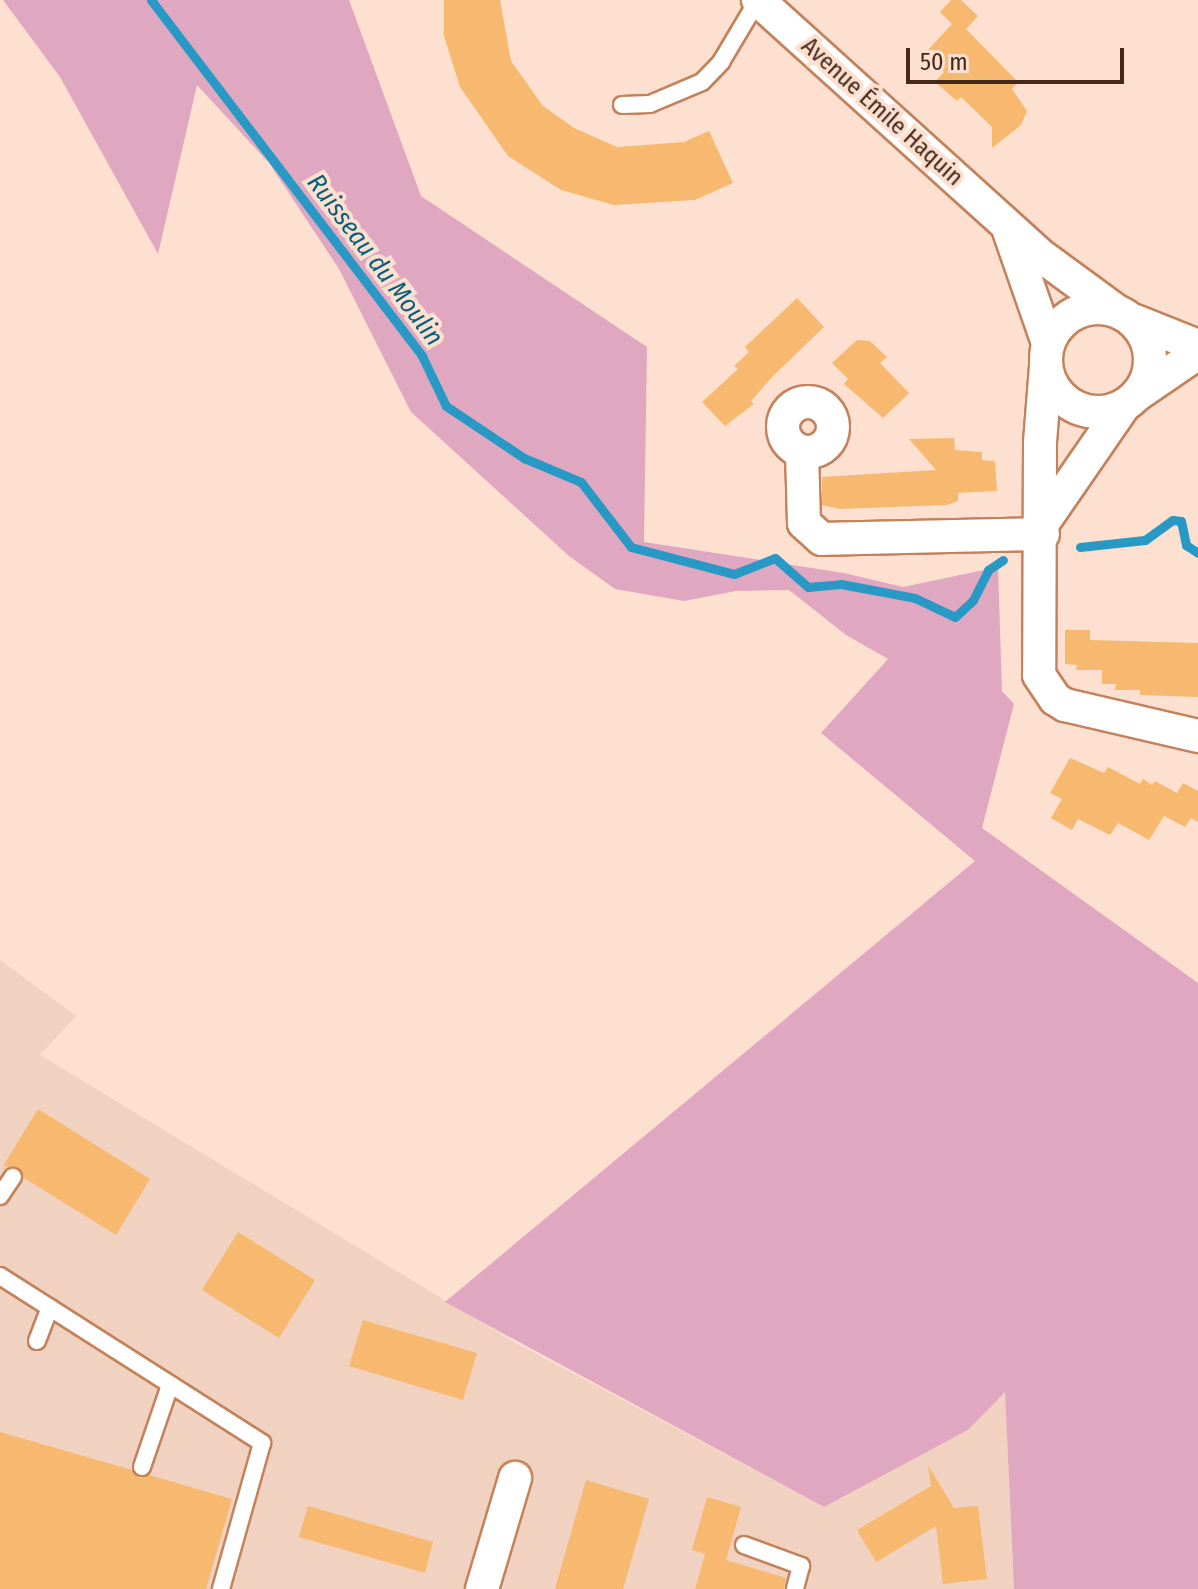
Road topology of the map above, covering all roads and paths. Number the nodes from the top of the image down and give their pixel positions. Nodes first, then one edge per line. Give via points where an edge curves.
1 (758, 0) edge
2 (622, 105) dead end
3 (1007, 224) junction
4 (1125, 316) junction
5 (1198, 346) edge
6 (1198, 353) edge
7 (1047, 355) junction
8 (1130, 401) junction
9 (802, 452) dead end
10 (1043, 528) junction
11 (1198, 736) edge
12 (13, 1177) dead end
13 (0, 1196) edge
14 (0, 1276) edge
15 (50, 1307) junction
16 (37, 1341) dead end
17 (170, 1385) junction
18 (142, 1467) dead end
19 (515, 1478) dead end
20 (744, 1545) dead end
21 (801, 1588) edge
22 (221, 1589) edge
23 (482, 1589) edge

1 - 2 lane via 721,62 702,82 650,104
1 - 3 street, Avenue Émile Haquin
3 - 4 street, Avenue Émile Haquin via 1088,293
3 - 7 street, Avenue Émile Haquin
4 - 5 street
4 - 7 street via 1099,307 1075,313 1056,328
4 - 8 street via 1150,349 1151,366
6 - 8 street
7 - 8 street via 1055,389 1073,407 1107,412
7 - 10 street via 1040,443
8 - 10 street
9 - 10 street via 804,523 822,539
10 - 11 street via 1036,662 1044,686 1065,705
12 - 13 lane
14 - 15 lane
15 - 16 lane
15 - 17 lane
17 - 18 lane
17 - 22 lane via 262,1443
19 - 23 street
20 - 21 lane via 801,1566

